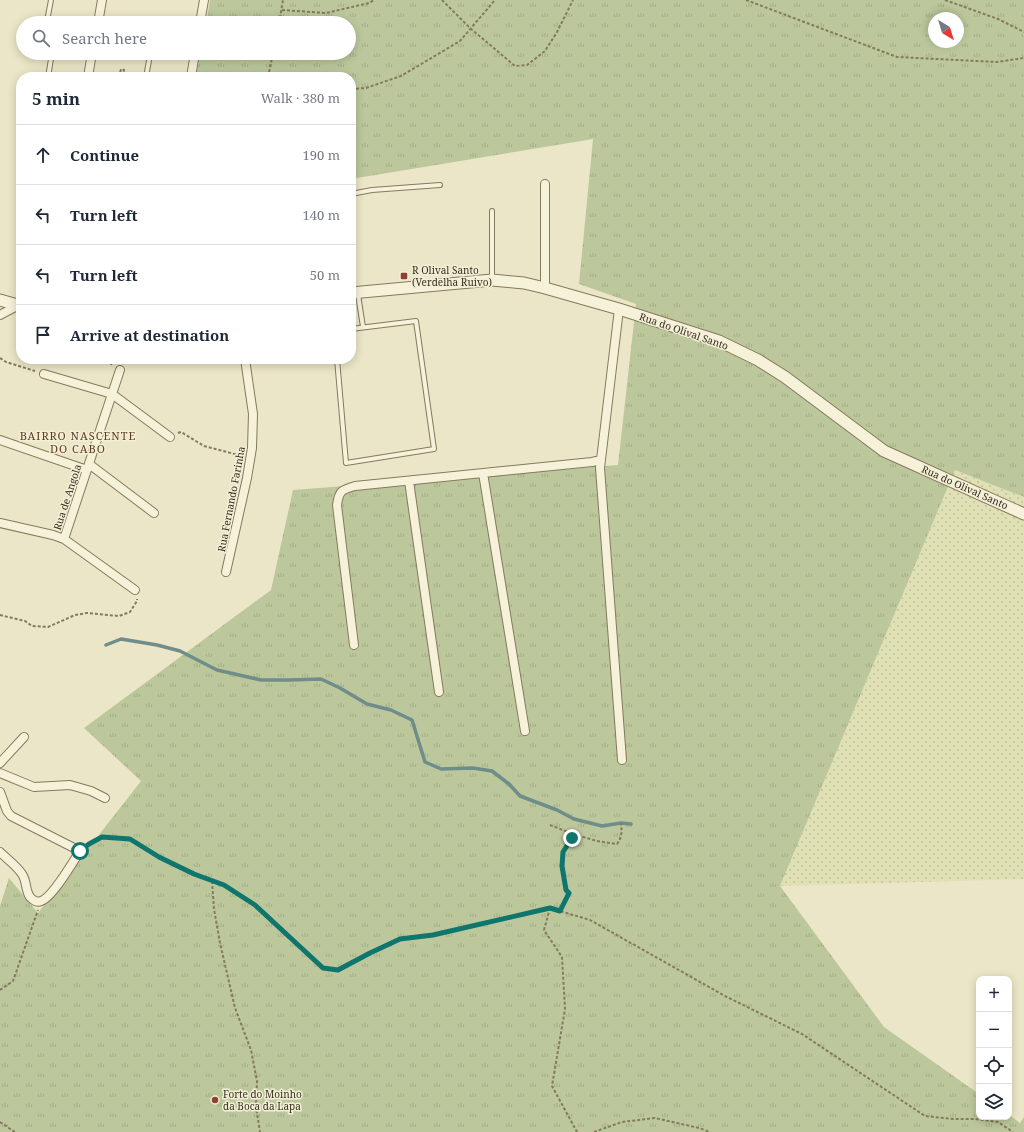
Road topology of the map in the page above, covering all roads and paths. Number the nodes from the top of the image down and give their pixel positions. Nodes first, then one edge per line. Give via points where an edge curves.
1 (51, 0) edge
2 (102, 0) edge
3 (204, 0) edge
4 (284, 0) edge
5 (374, 0) edge
6 (442, 0) edge
7 (494, 0) edge
8 (573, 0) edge
9 (746, 0) edge
10 (945, 0) edge
11 (282, 10) junction
12 (48, 16) edge
13 (99, 16) edge
14 (201, 16) edge
15 (281, 16) edge
16 (470, 28) junction
17 (1024, 32) edge
18 (1024, 58) edge
19 (51, 60) edge
20 (91, 60) edge
21 (149, 60) edge
22 (194, 60) edge
23 (272, 60) edge
24 (49, 72) edge
25 (89, 72) edge
26 (147, 72) edge
27 (192, 72) edge
28 (269, 72) edge
29 (356, 89) edge
30 (545, 184) dead end
31 (440, 185) dead end
32 (356, 193) edge
33 (492, 211) dead end
34 (492, 280) junction
35 (545, 288) junction
36 (356, 292) edge
37 (356, 294) edge
38 (0, 300) edge
39 (16, 305) edge
40 (16, 307) edge
41 (619, 309) junction
42 (0, 315) edge
43 (363, 327) junction
44 (356, 328) edge
45 (0, 358) edge
46 (246, 364) edge
47 (336, 364) edge
48 (120, 370) dead end
49 (44, 374) joint
50 (112, 394) junction
51 (170, 437) joint
52 (0, 440) edge
53 (251, 458) junction
54 (601, 460) junction
55 (88, 467) junction
56 (483, 473) junction
57 (409, 481) junction
58 (154, 513) dead end
59 (1024, 514) edge
60 (0, 523) edge
61 (64, 539) junction
62 (226, 572) dead end
63 (135, 590) joint
64 (0, 615) edge
65 (354, 645) dead end
66 (439, 692) dead end
67 (525, 731) dead end
68 (24, 737) dead end
69 (622, 760) dead end
70 (0, 763) edge
71 (0, 773) edge
72 (0, 792) edge
73 (105, 798) dead end
74 (621, 823) dead end
75 (550, 825) dead end
76 (573, 834) junction
77 (80, 851) junction
78 (0, 852) edge
79 (212, 881) junction
80 (41, 901) junction
81 (550, 908) junction
82 (560, 911) junction
83 (0, 990) edge
84 (0, 1122) edge
85 (15, 1132) edge
86 (260, 1132) edge
87 (578, 1132) edge
88 (594, 1132) edge
89 (710, 1132) edge
90 (1013, 1132) edge

1 - 12 lane
2 - 13 street
3 - 14 street
4 - 11 path
5 - 11 path via 326,14
6 - 16 path
7 - 16 path
8 - 16 path via 545,51 527,65 515,66
9 - 18 path via 897,57 997,62
10 - 17 path via 998,19
11 - 15 path
16 - 29 path via 460,41 401,76 366,88
19 - 24 lane
20 - 25 street
21 - 26 lane
22 - 27 street
23 - 28 path
30 - 35 street
31 - 32 lane
33 - 34 lane
34 - 35 street, Rua do Olival Santo
34 - 36 street, Rua do Olival Santo
35 - 41 street, Rua do Olival Santo
37 - 43 lane
38 - 39 street
40 - 42 street
41 - 54 street
41 - 59 street, Rua do Olival Santo via 719,341 758,360 785,376 884,451
43 - 44 lane
43 - 47 lane via 416,321 434,449 346,463
45 - 49 path
46 - 53 street, Rua Fernando Farinha via 253,414
48 - 50 street, Rua de Angola
49 - 50 street
50 - 51 street
50 - 55 street, Rua de Angola
51 - 53 path via 181,432 204,446
52 - 55 street
53 - 62 street, Rua Fernando Farinha
54 - 56 street
54 - 69 street
55 - 58 street
55 - 61 street, Rua de Angola
56 - 57 street
56 - 67 street
57 - 65 street via 355,486 344,489 338,495 337,505
57 - 66 street
60 - 61 street
61 - 63 street
63 - 64 path via 137,601 130,612 118,616 87,613 75,615 48,627 32,626 25,621
68 - 70 street
71 - 73 street via 34,787 70,785
72 - 77 street via 11,816
74 - 76 path via 621,839 617,844 597,842
75 - 76 path
76 - 82 path via 563,852 562,866 566,890 569,893
77 - 79 path via 102,837 130,839 159,857
77 - 80 street via 53,892
78 - 80 street via 22,873 29,896 34,901
79 - 81 path via 224,885 255,905 323,968 338,970 400,939 433,935
79 - 86 path via 220,943 235,1008 251,1050 257,1081 256,1107
80 - 83 path via 12,981
81 - 82 path
81 - 87 path via 544,930 562,957 565,1009 552,1086
82 - 90 path via 590,920 725,996 802,1034 925,1116 998,1122
84 - 85 path
88 - 89 path via 622,1122 655,1118

